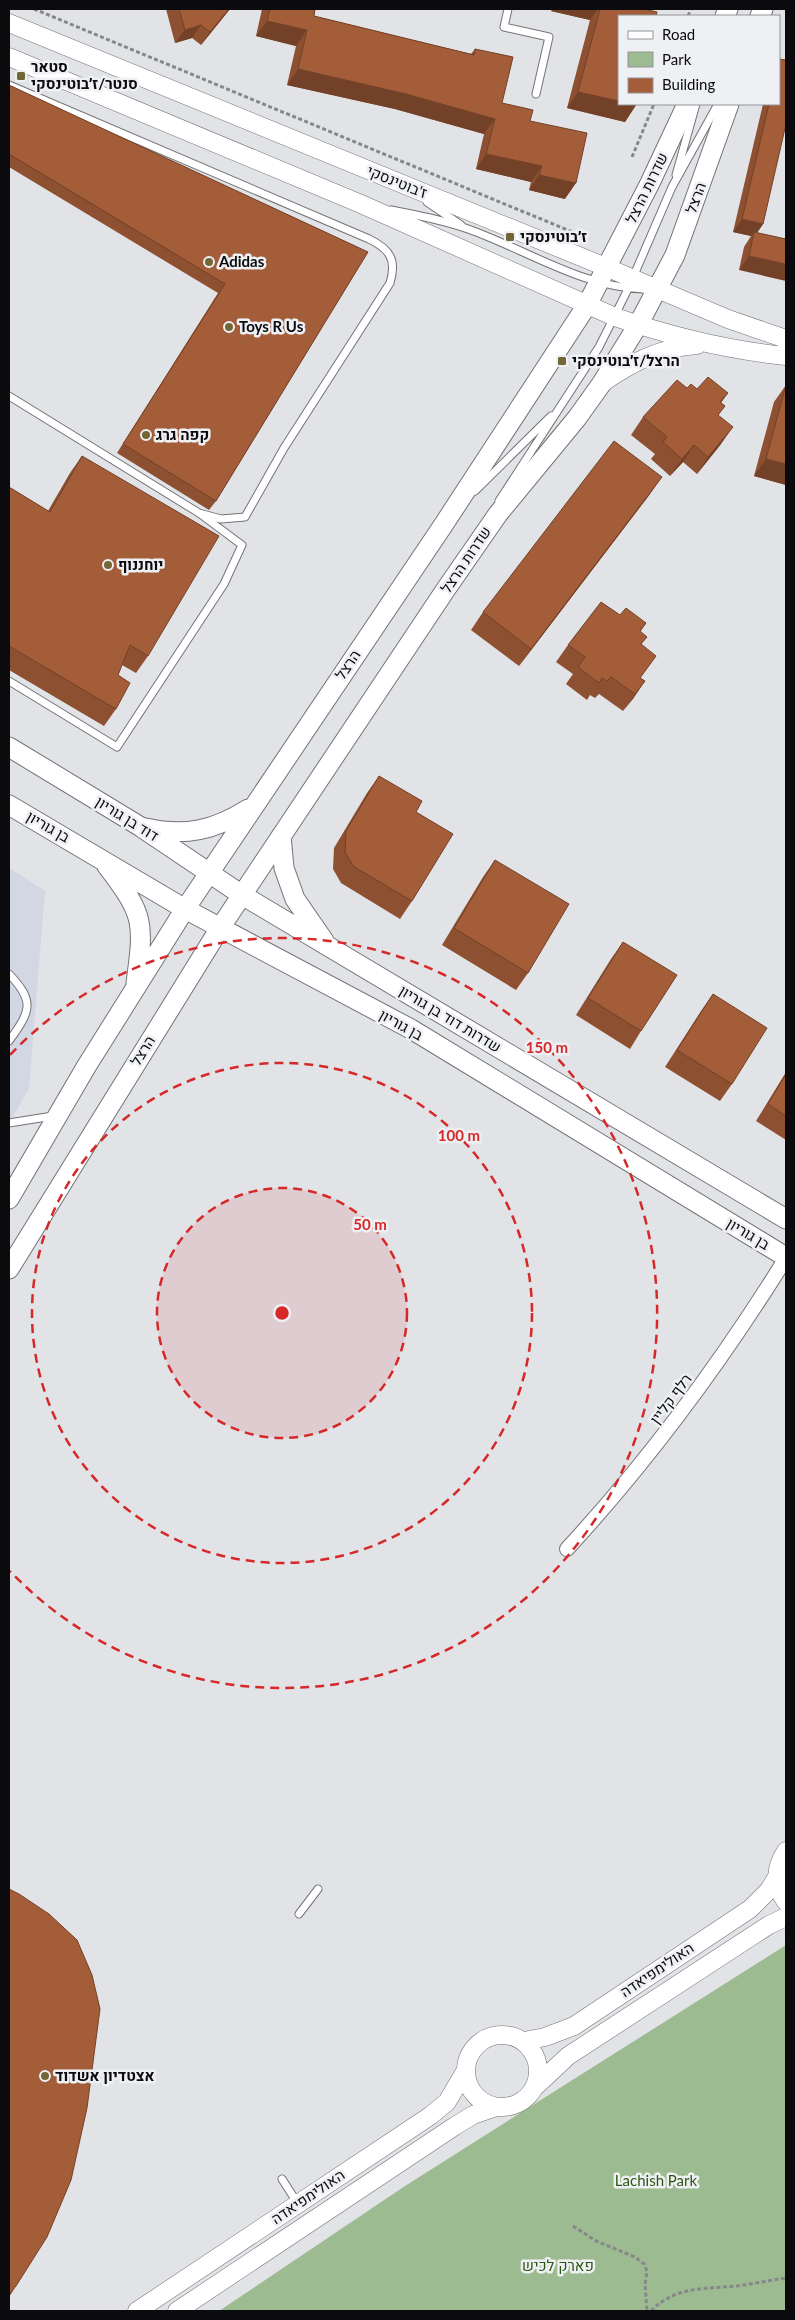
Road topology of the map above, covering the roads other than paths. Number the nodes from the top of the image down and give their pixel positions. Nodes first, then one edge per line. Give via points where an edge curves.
1 (508, 9) edge
2 (9, 23) edge
3 (9, 57) edge
4 (9, 84) edge
5 (536, 94) dead end
6 (687, 105) edge
7 (696, 105) edge
8 (717, 105) edge
9 (729, 105) edge
10 (369, 170) junction
11 (672, 187) junction
12 (361, 204) junction
13 (468, 229) junction
14 (604, 275) junction
15 (630, 284) junction
16 (657, 290) junction
17 (587, 305) junction
18 (615, 317) junction
19 (638, 325) junction
20 (786, 339) edge
21 (710, 344) junction
22 (786, 356) edge
23 (602, 383) junction
24 (9, 396) edge
25 (562, 405) junction
26 (199, 513) junction
27 (444, 524) junction
28 (477, 543) junction
29 (9, 681) edge
30 (9, 748) edge
31 (9, 805) edge
32 (253, 805) junction
33 (142, 827) junction
34 (281, 836) junction
35 (100, 857) junction
36 (209, 874) junction
37 (242, 896) junction
38 (185, 909) junction
39 (220, 928) junction
40 (326, 945) junction
41 (9, 974) edge
42 (135, 989) junction
43 (9, 1041) edge
44 (58, 1115) junction
45 (9, 1124) edge
46 (10, 1193) edge
47 (786, 1219) edge
48 (786, 1257) edge
49 (9, 1269) edge
50 (567, 1548) dead end
51 (786, 1851) edge
52 (776, 1877) junction
53 (318, 1889) dead end
54 (786, 1902) edge
55 (299, 1914) dead end
56 (786, 1917) edge
57 (524, 2041) junction
58 (466, 2070) junction
59 (536, 2086) junction
60 (496, 2107) junction
61 (282, 2179) dead end
62 (298, 2204) junction
63 (137, 2311) edge
64 (177, 2311) edge

1 - 5 lane via 504,27 549,36
2 - 10 street, ז'בוטינסקי
3 - 12 street
4 - 26 lane via 369,239 392,259 394,270 390,282 284,448 245,517 221,519
6 - 14 main road, שדרות הרצל
7 - 11 lane
8 - 11 lane
9 - 16 main road, הרצל via 695,203
10 - 13 lane
10 - 14 street, ז'בוטינסקי
11 - 15 lane
12 - 13 lane
12 - 17 street
13 - 14 lane
14 - 15 street, ז'בוטינסקי
14 - 17 main road, שדרות הרצל
15 - 16 street, ז'בוטינסקי
15 - 18 lane
16 - 19 main road, שדרות הרצל
16 - 20 street, ז'בוטינסקי
17 - 18 street
17 - 27 main road, שדרות הרצל
18 - 19 street
18 - 25 lane
19 - 21 street
19 - 23 main road, שדרות הרצל
21 - 22 street
21 - 23 street via 644,357
23 - 28 main road, שדרות הרצל
24 - 26 lane
25 - 27 lane
25 - 28 lane via 509,483
26 - 29 lane via 242,545 224,584 117,747
27 - 32 main road, הרצל
28 - 34 main road, שדרות הרצל
30 - 33 main road, דוד בן גוריון
31 - 35 main road, בן גוריון
32 - 33 main road via 218,826 180,832
32 - 36 main road
33 - 36 main road, דוד בן גוריון
34 - 37 main road, הרצל
34 - 40 main road via 284,868 296,899
35 - 38 main road, בן גוריון
35 - 42 main road via 138,913 141,946
36 - 37 main road, דוד בן גוריון
36 - 38 main road
37 - 39 main road, הרצל
37 - 40 main road, שדרות דוד בן גוריון
38 - 39 main road, בן גוריון
38 - 42 main road
39 - 48 main road, בן גוריון via 411,1029
39 - 49 main road, הרצל
40 - 47 main road, שדרות דוד בן גוריון
41 - 43 lane via 23,989 28,1006
42 - 44 main road
44 - 45 lane
44 - 46 main road
48 - 50 street, רלף קליין via 743,1327 662,1437 609,1504
51 - 52 street, האולימפיאדה
52 - 54 street
52 - 57 street, האולימפיאדה via 769,1890 750,1909 574,2026 545,2038
53 - 55 lane
56 - 59 street, האולימפיאדה via 568,2056
57 - 58 street via 500,2034 488,2038 470,2053
57 - 59 street via 538,2061
58 - 60 street via 469,2087 476,2097
58 - 62 street, האולימפיאדה via 447,2102 430,2116
59 - 60 street via 520,2104
60 - 64 street, האולימפיאדה via 455,2126
61 - 62 lane
62 - 63 street, האולימפיאדה

